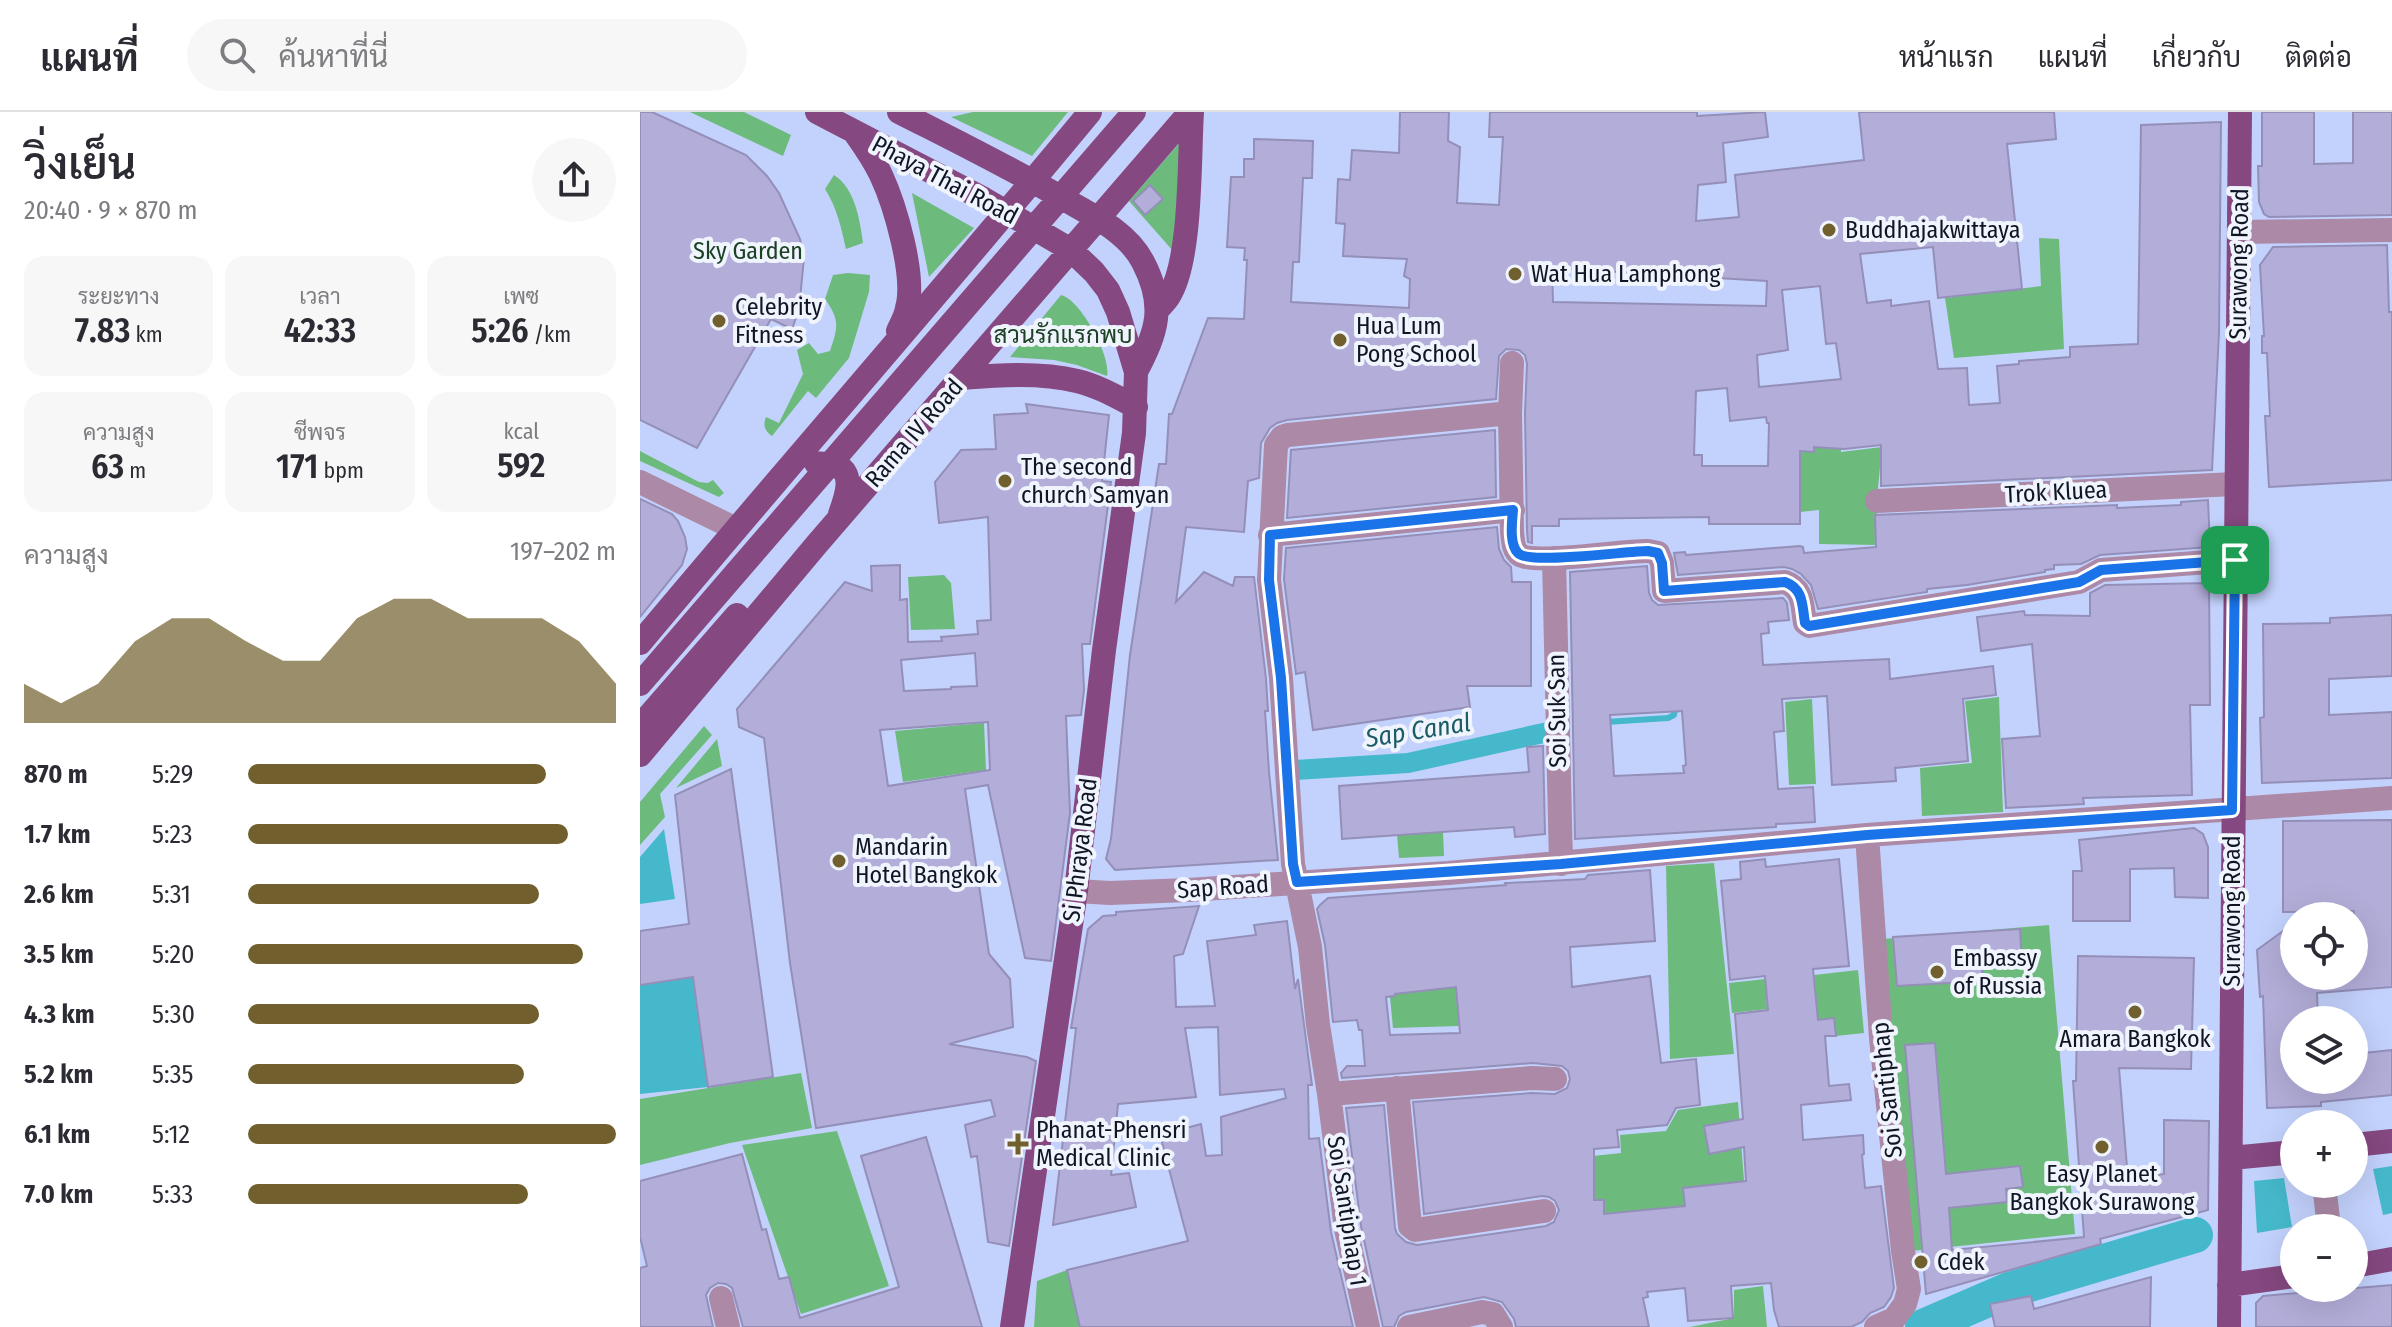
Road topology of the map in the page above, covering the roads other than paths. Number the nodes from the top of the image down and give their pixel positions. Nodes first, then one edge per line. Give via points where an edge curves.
1 (817, 112) edge
2 (899, 112) edge
3 (1090, 112) edge
4 (1134, 112) edge
5 (1169, 112) edge
6 (1191, 112) edge
7 (2240, 112) edge
8 (854, 131) junction
9 (1033, 181) junction
10 (1007, 212) junction
11 (1098, 219) junction
12 (2392, 230) edge
13 (2239, 232) junction
14 (1071, 250) junction
15 (1157, 310) junction
16 (891, 348) junction
17 (1512, 363) dead end
18 (1136, 372) junction
19 (962, 378) junction
20 (1136, 407) junction
21 (1510, 413) junction
22 (783, 474) junction
23 (640, 482) edge
24 (2235, 484) junction
25 (1877, 501) dead end
26 (1513, 510) junction
27 (838, 520) junction
28 (736, 529) junction
29 (1270, 535) junction
30 (1554, 558) junction
31 (2235, 560) junction
32 (640, 643) edge
33 (640, 684) edge
34 (640, 726) edge
35 (640, 755) edge
36 (2392, 798) edge
37 (2232, 810) junction
38 (1867, 835) junction
39 (1561, 864) junction
40 (1297, 882) junction
41 (1076, 891) junction
42 (1555, 1079) dead end
43 (1397, 1088) junction
44 (1329, 1094) junction
45 (2392, 1141) edge
46 (2368, 1144) edge
47 (2280, 1153) edge
48 (2231, 1158) junction
49 (1544, 1211) dead end
50 (2392, 1259) edge
51 (2368, 1263) edge
52 (2280, 1278) edge
53 (2229, 1285) junction
54 (721, 1298) dead end
55 (728, 1327) edge
56 (1012, 1327) edge
57 (1368, 1327) edge
58 (1409, 1327) edge
59 (1501, 1327) edge
60 (1876, 1327) edge
61 (2229, 1327) edge

1 - 8 main road, Phaya Thai Road
2 - 9 main road, Phaya Thai Road
3 - 9 main road
4 - 33 main road, Rama IV Road
5 - 34 main road, Rama IV Road
6 - 11 main road, Rama IV Road
6 - 15 main road via 1183,255 1169,296
7 - 13 main road, Surawong Road
8 - 10 main road, Phaya Thai Road
8 - 16 main road via 881,176 905,259 908,307
9 - 10 main road
9 - 11 main road, Phaya Thai Road
10 - 14 main road, Phaya Thai Road
10 - 16 main road
11 - 14 main road, Rama IV Road
11 - 15 main road, Si Phraya Road via 1144,262
12 - 13 street
13 - 24 main road, Surawong Road
14 - 18 main road, Si Phraya Road via 1108,290
14 - 19 main road, Rama IV Road
15 - 18 main road, Si Phraya Road via 1156,330
16 - 22 main road
17 - 21 street
18 - 20 main road, Si Phraya Road
19 - 20 main road via 1076,381
19 - 27 main road, Rama IV Road
20 - 41 main road, Si Phraya Road
21 - 26 street
21 - 29 street, Soi Santiphap 1 via 1282,437 1276,445
22 - 27 main road via 815,463 839,466 848,481
22 - 28 main road
23 - 28 street
24 - 25 street, Trok Kluea
24 - 31 main road, Surawong Road
26 - 29 street
26 - 30 street via 1517,553
27 - 35 main road, Rama IV Road
28 - 32 main road
29 - 40 street, Soi Santiphap 1 via 1269,580
30 - 31 street via 1658,553 1664,591 1785,582 1799,591 1809,626 2079,582 2101,570
30 - 39 street, Soi Suk San
31 - 37 main road, Surawong Road
36 - 37 street, Sap Road
37 - 38 street, Sap Road
37 - 48 main road, Surawong Road
38 - 39 street, Sap Road
38 - 60 street, Soi Santiphap via 1881,1038 1909,1289 1894,1319
39 - 40 street, Sap Road
40 - 41 street, Sap Road via 1126,893
40 - 44 street, Soi Santiphap 1
41 - 56 main road, Si Phraya Road
42 - 43 street
43 - 44 street
43 - 49 street via 1410,1226 1415,1230
44 - 57 street, Soi Santiphap 1 via 1346,1229
45 - 46 main road
47 - 48 main road
48 - 53 main road, Surawong Road
50 - 51 main road
52 - 53 main road
53 - 61 main road, Surawong Road
54 - 55 street
58 - 59 street via 1482,1312 1493,1314

